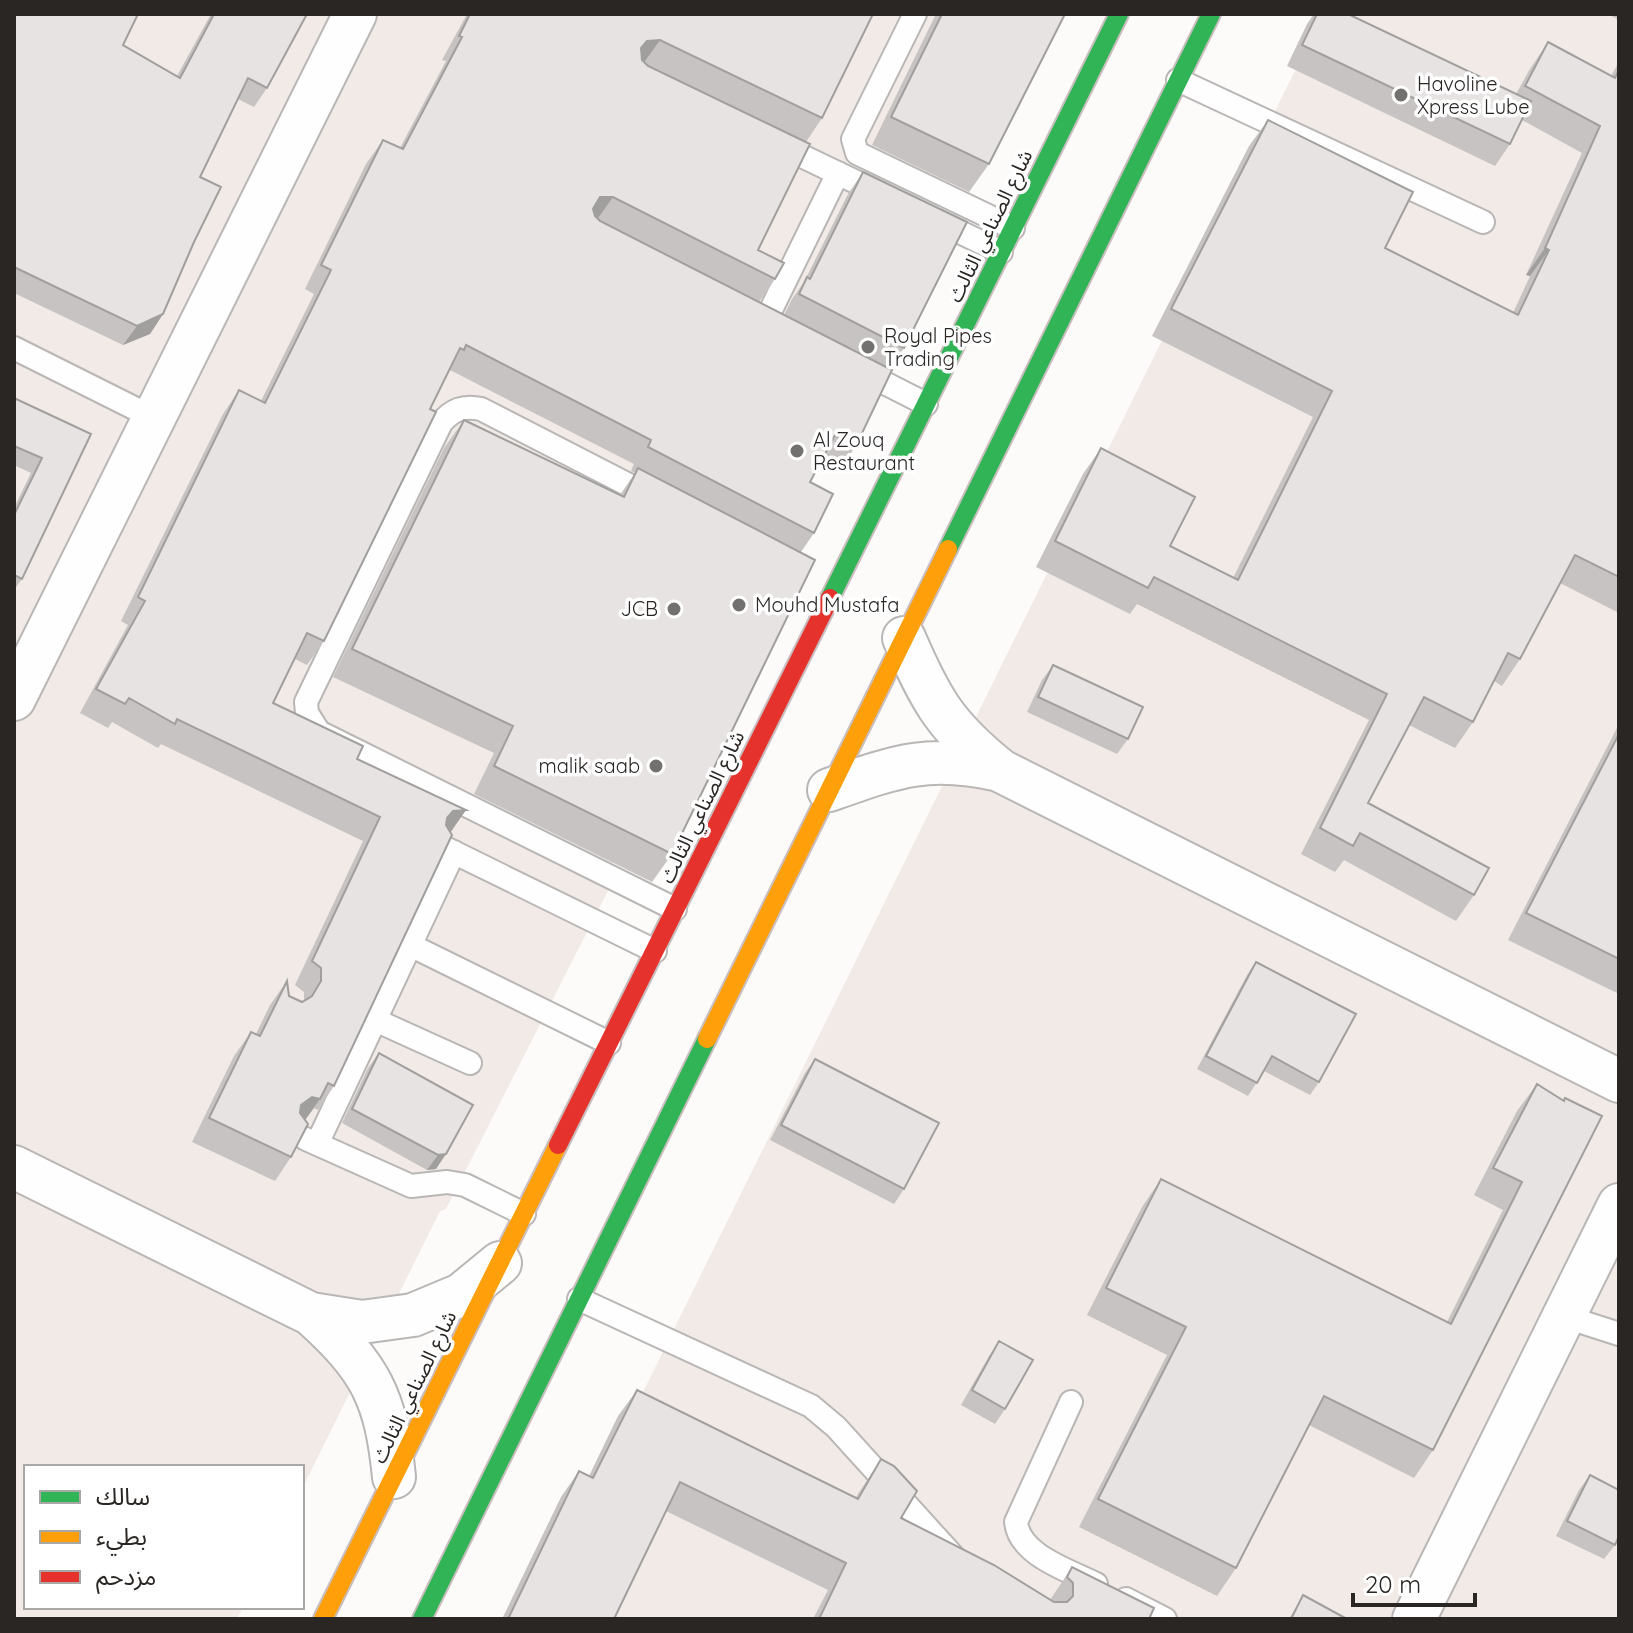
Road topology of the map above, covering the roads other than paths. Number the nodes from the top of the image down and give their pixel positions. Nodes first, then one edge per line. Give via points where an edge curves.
1 (355, 14) edge
2 (915, 14) edge
3 (1119, 14) edge
4 (1211, 14) edge
5 (1178, 80) junction
6 (766, 139) edge
7 (838, 173) junction
8 (1483, 222) dead end
9 (1013, 228) junction
10 (1001, 252) junction
11 (765, 322) edge
12 (14, 348) edge
13 (845, 363) edge
14 (926, 404) junction
15 (154, 418) junction
16 (678, 511) edge
17 (904, 638) junction
18 (14, 699) edge
19 (1001, 771) junction
20 (829, 790) junction
21 (675, 909) junction
22 (410, 945) junction
23 (655, 951) junction
24 (375, 1020) junction
25 (609, 1043) junction
26 (470, 1063) dead end
27 (1619, 1081) edge
28 (14, 1167) edge
29 (1619, 1205) edge
30 (524, 1214) junction
31 (500, 1263) junction
32 (579, 1299) junction
33 (311, 1314) junction
34 (1563, 1316) junction
35 (1619, 1334) edge
36 (1071, 1402) dead end
37 (394, 1477) junction
38 (968, 1571) edge
39 (323, 1619) edge
40 (422, 1619) edge
41 (1165, 1619) edge
42 (1414, 1619) edge

1 - 15 street
2 - 9 lane via 853,146 857,153
3 - 9 main road, شارع الصناعي الثالث
4 - 5 main road
5 - 8 lane
5 - 17 main road
6 - 7 lane
7 - 10 lane
7 - 11 lane
9 - 10 main road, شارع الصناعي الثالث
10 - 14 main road, شارع الصناعي الثالث
12 - 15 lane
13 - 14 lane
14 - 21 main road, شارع الصناعي الثالث via 826,587
15 - 18 street
16 - 21 lane via 481,409 458,409 441,423 306,702 319,732
17 - 19 street via 942,715
17 - 20 main road
19 - 20 street via 933,762 899,766
19 - 27 street
20 - 32 main road
21 - 23 main road, شارع الصناعي الثالث
22 - 23 lane via 448,849
22 - 24 lane
22 - 25 lane
23 - 25 main road, شارع الصناعي الثالث
24 - 26 lane
24 - 30 lane via 307,1139 411,1186 456,1183
25 - 30 main road, شارع الصناعي الثالث
28 - 33 street
29 - 34 street
30 - 31 main road, شارع الصناعي الثالث
31 - 33 street via 461,1295 413,1315 362,1322
31 - 37 main road, شارع الصناعي الثالث
32 - 38 lane via 818,1410
32 - 40 main road
33 - 37 street via 346,1346 373,1385 389,1430
34 - 35 lane
34 - 42 street
36 - 41 lane via 1016,1522 1017,1533 1032,1551
37 - 39 main road, شارع الصناعي الثالث

